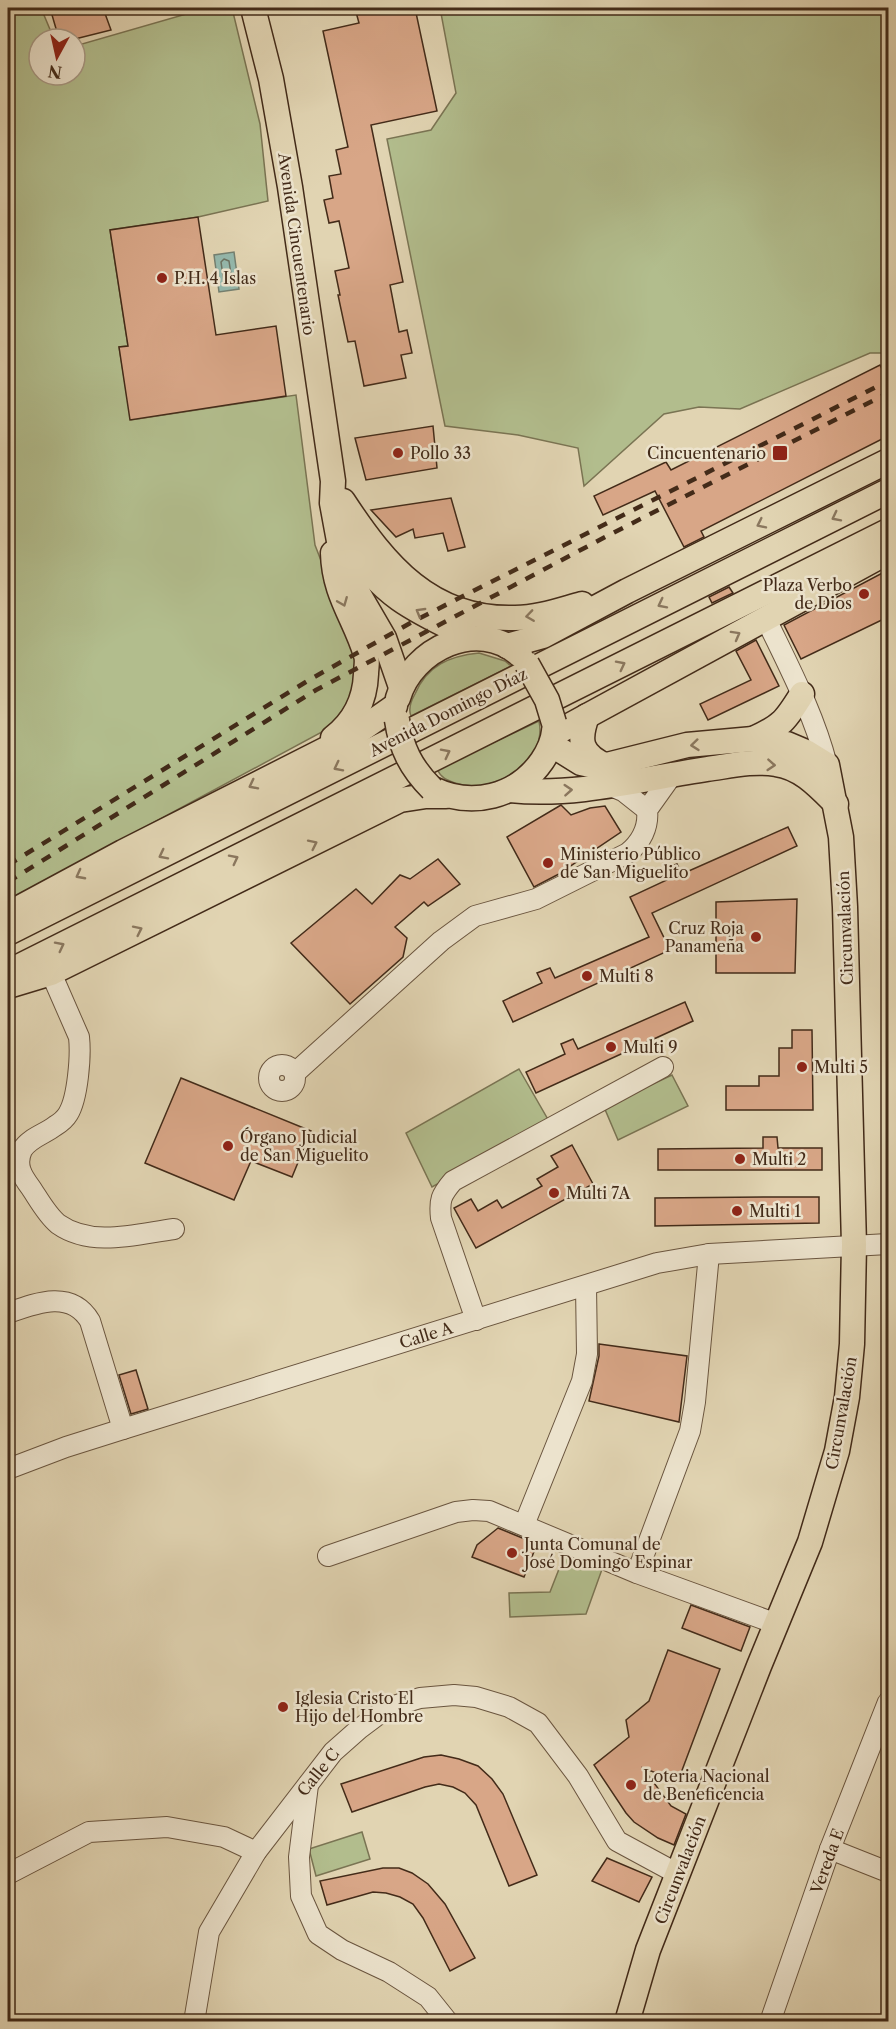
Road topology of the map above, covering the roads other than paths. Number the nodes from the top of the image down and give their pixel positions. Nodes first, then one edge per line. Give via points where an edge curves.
1 (256, 8) edge
2 (888, 460) edge
3 (888, 491) edge
4 (336, 495) junction
5 (888, 531) edge
6 (888, 552) edge
7 (627, 591) junction
8 (766, 619) junction
9 (472, 638) junction
10 (507, 646) junction
11 (801, 694) junction
12 (398, 704) junction
13 (587, 716) junction
14 (553, 734) junction
15 (753, 739) junction
16 (312, 755) junction
17 (827, 765) junction
18 (672, 775) junction
19 (608, 776) junction
20 (510, 790) junction
21 (439, 792) junction
22 (836, 804) junction
23 (647, 810) junction
24 (8, 914) edge
25 (8, 933) edge
26 (8, 972) edge
27 (51, 973) junction
28 (8, 986) edge
29 (663, 1067) dead end
30 (295, 1073) dead end
31 (174, 1229) dead end
32 (888, 1244) edge
33 (854, 1245) junction
34 (709, 1254) junction
35 (586, 1286) junction
36 (8, 1312) edge
37 (476, 1320) junction
38 (123, 1429) junction
39 (8, 1469) edge
40 (524, 1525) junction
41 (328, 1556) dead end
42 (637, 1573) junction
43 (777, 1624) junction
44 (888, 1702) edge
45 (308, 1783) junction
46 (830, 1849) junction
47 (256, 1852) junction
48 (888, 1872) edge
49 (8, 1874) edge
50 (678, 1874) junction
51 (194, 2022) edge
52 (448, 2022) edge
53 (627, 2022) edge
54 (770, 2022) edge

1 - 4 main road, Avenida Cincuentenario via 288,176
2 -> 7 main road
3 -> 25 main road, Avenida Domingo Díaz
7 -> 4 main road via 542,615 490,617 465,611 431,597 395,570
9 -> 4 main road, Avenida Cincuentenario via 420,612 375,579 357,550
4 - 12 main road, Avenida Cincuentenario via 339,541 359,595 384,638
4 -> 16 main road via 333,571 340,597 367,657 366,687 357,713
26 -> 5 main road
6 - 8 main road
7 - 10 main road via 543,636
8 - 11 street, Circunvalación
13 -> 8 main road
9 - 10 main road
9 - 12 main road via 450,642 413,668
10 - 14 main road, bridge via 527,664 547,700
11 - 15 main road via 787,718 774,730
11 - 17 street, Circunvalación
12 - 16 main road via 360,732
12 - 21 main road, bridge via 400,739 407,758 418,775
13 - 14 main road
13 - 19 main road via 582,745
14 - 19 main road via 581,764
14 - 20 main road via 538,768
15 - 17 main road via 787,744
15 -> 19 main road via 687,745
16 -> 24 main road
17 - 22 main road, Circunvalación
18 - 19 main road
18 -> 22 main road via 743,764 775,764 812,780
18 - 23 street
20 -> 19 main road via 534,793
19 - 23 street
20 - 21 main road via 472,800
27 -> 21 main road via 400,800
22 - 33 main road, Circunvalación via 845,907
23 - 30 street via 644,833 628,853 536,899 475,916 441,941
27 - 28 main road
27 - 31 street via 79,1037 74,1094 63,1120 26,1145 20,1157 20,1172 50,1216 80,1234 102,1238
29 - 37 street via 453,1181 443,1192 441,1218
32 - 33 street, Calle A
33 - 34 street, Calle A
33 - 43 main road, Circunvalación via 852,1344 837,1451 810,1542
34 - 35 street, Calle A via 657,1263
34 - 42 street via 690,1431
35 - 37 street, Calle A
35 - 40 street via 587,1354 582,1381
36 - 38 street via 53,1301 84,1310
37 - 38 street, Calle A
38 - 39 street, Calle A
40 - 41 street via 489,1511 456,1512
40 - 42 street
42 - 43 street
43 - 50 main road, Circunvalación
44 - 46 street, Vereda E
45 - 47 street, Calle C
45 - 50 street, Calle C via 333,1752 387,1708 420,1698 476,1697 509,1707 538,1723 578,1776 617,1840
45 - 52 street via 299,1857 301,1896 318,1934 428,1997
46 - 48 street
46 - 54 street, Vereda E
47 - 49 street via 224,1837 167,1827 89,1832
47 - 51 street, Calle C via 209,1932
50 - 53 main road, Circunvalación via 648,1950

